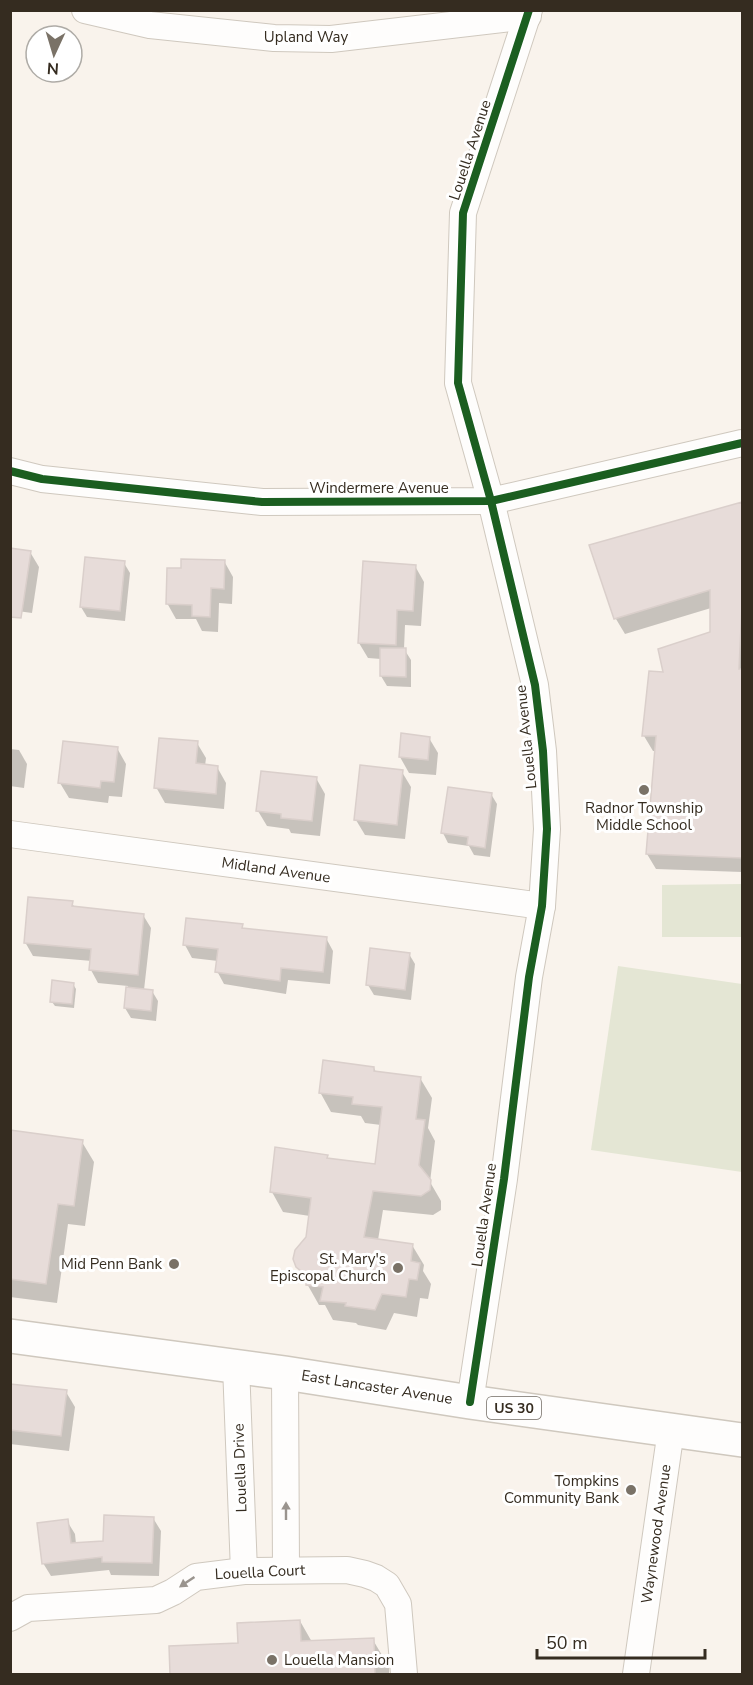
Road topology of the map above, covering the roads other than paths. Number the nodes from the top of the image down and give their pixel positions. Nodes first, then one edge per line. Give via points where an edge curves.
1 (85, 10) edge
2 (529, 13) edge
3 (742, 443) edge
4 (10, 471) edge
5 (491, 501) junction
6 (10, 834) edge
7 (542, 906) junction
8 (10, 1336) edge
9 (236, 1366) junction
10 (285, 1372) junction
11 (470, 1402) junction
12 (671, 1430) junction
13 (742, 1440) edge
14 (286, 1569) junction
15 (244, 1570) junction
16 (10, 1618) edge
17 (404, 1674) edge
18 (636, 1674) edge

1 - 2 street, Upland Way via 150,25 274,38 331,39
2 - 5 street, Louella Avenue via 463,213 458,382
3 - 5 street, Windermere Avenue
4 - 5 street, Windermere Avenue via 42,479 262,502
5 - 7 street, Louella Avenue via 535,685 547,830
6 - 7 street, Midland Avenue
7 - 11 street, Louella Avenue
8 - 9 highway, East Lancaster Avenue / US 30
9 - 10 highway, East Lancaster Avenue / US 30
9 - 15 street, Louella Drive
10 - 11 highway, East Lancaster Avenue / US 30
14 -> 10 street
11 - 12 highway, East Lancaster Avenue / US 30
12 - 13 highway, East Lancaster Avenue / US 30
12 - 18 street, Waynewood Avenue
14 - 15 street, Louella Court
14 - 17 street, Louella Court via 347,1570 376,1578 387,1586 400,1613
15 -> 16 street, Louella Court via 196,1577 156,1600 28,1608

